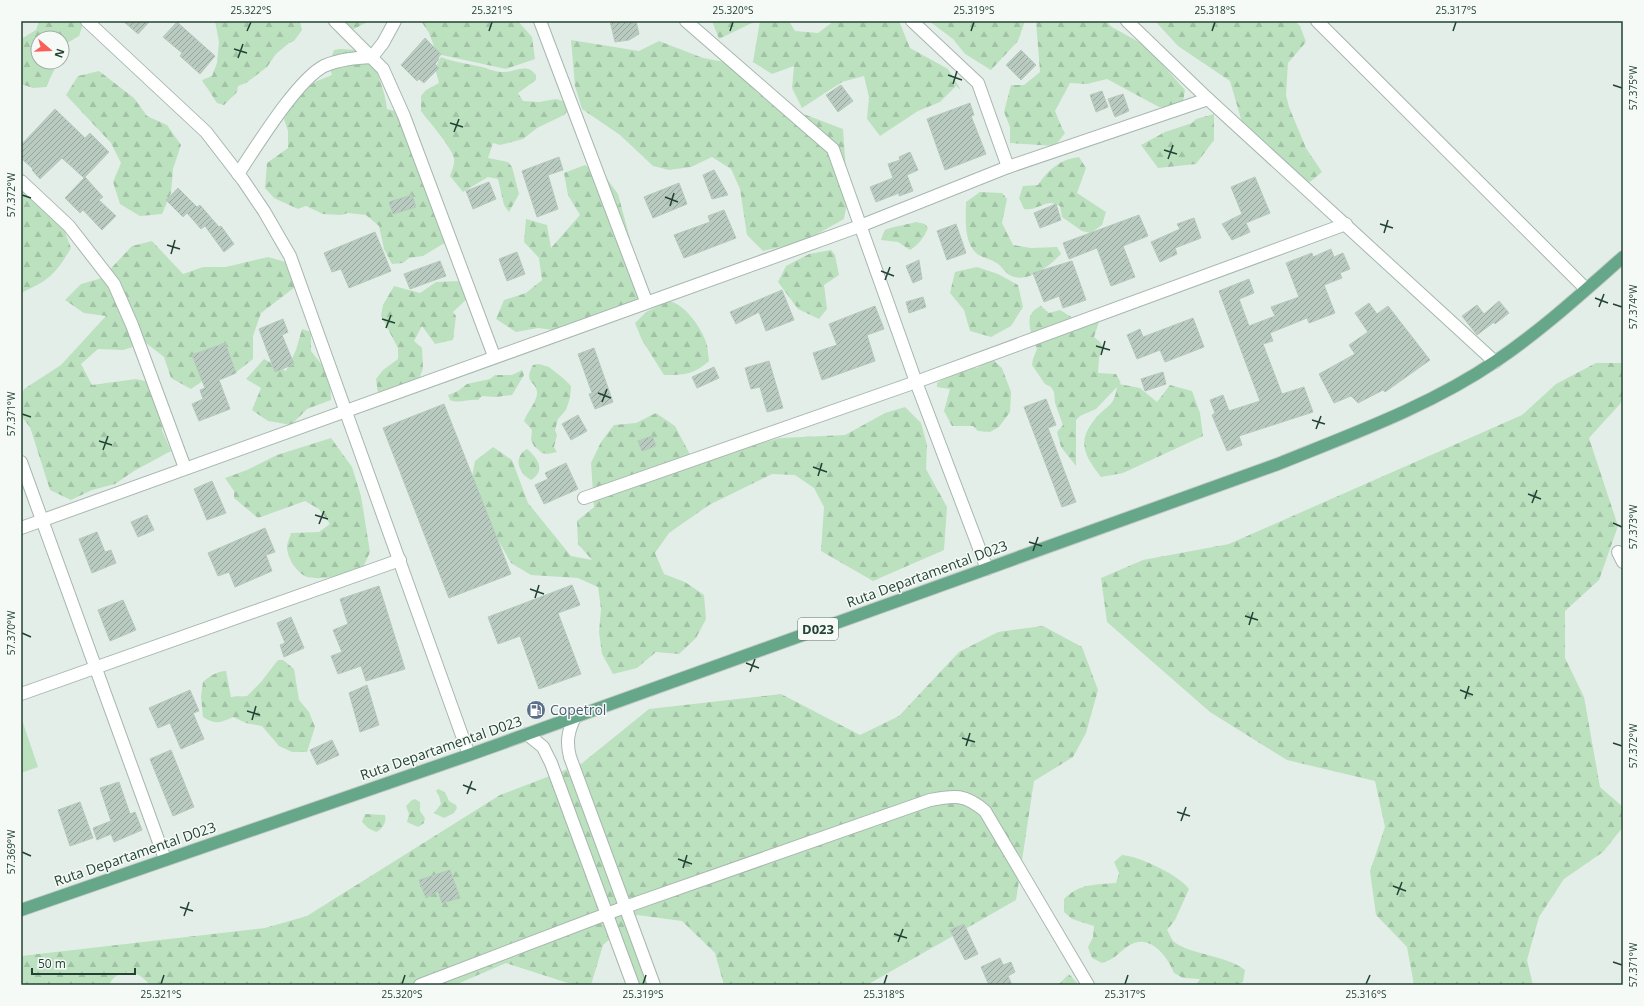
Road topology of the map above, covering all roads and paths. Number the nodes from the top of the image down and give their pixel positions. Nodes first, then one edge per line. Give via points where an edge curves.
1 (88, 21) edge
2 (335, 21) edge
3 (394, 21) edge
4 (540, 21) edge
5 (686, 21) edge
6 (912, 21) edge
7 (1128, 21) edge
8 (1317, 21) edge
9 (372, 57) junction
10 (1208, 99) junction
11 (1008, 167) junction
12 (238, 174) junction
13 (21, 181) edge
14 (1346, 224) junction
15 (860, 226) junction
16 (1623, 258) edge
17 (1586, 289) junction
18 (646, 301) junction
19 (494, 356) junction
20 (1495, 362) junction
21 (916, 382) junction
22 (346, 410) junction
23 (21, 462) edge
24 (185, 468) junction
25 (584, 498) dead end
26 (42, 520) junction
27 (21, 528) edge
28 (400, 560) junction
29 (987, 569) junction
30 (95, 668) junction
31 (21, 694) edge
32 (575, 717) junction
33 (527, 734) junction
34 (469, 755) junction
35 (164, 859) junction
36 (625, 907) junction
37 (21, 910) edge
38 (607, 914) junction
39 (420, 985) edge
40 (633, 985) edge
41 (654, 985) edge
42 (1088, 985) edge

1 - 12 street via 206,132
2 - 9 street
3 - 9 street via 383,43
4 - 18 street
5 - 15 street via 833,148
6 - 11 street via 978,82
7 - 10 street
8 - 17 street
9 - 12 street via 343,60 323,67 296,91
9 - 19 street via 384,69 404,116
10 - 11 street
10 - 14 street
11 - 15 street
12 - 22 street via 264,211 290,256
13 - 24 street via 69,226 114,284
14 - 20 street
14 - 21 street
15 - 18 street
15 - 21 street
16 - 17 main road, Ruta Departamental D023 / D023
17 - 20 main road, Ruta Departamental D023 / D023 via 1529,338
18 - 19 street
19 - 22 street
20 - 29 main road, Ruta Departamental D023 / D023 via 1446,390 1359,432 1278,464
21 - 25 street
21 - 29 street
22 - 24 street
22 - 28 street
23 - 26 street
24 - 26 street
26 - 27 street
26 - 30 street
28 - 30 street
28 - 34 street
29 - 32 main road, Ruta Departamental D023 / D023
30 - 31 street
30 - 35 street
32 - 33 main road, Ruta Departamental D023 / D023
32 - 36 street via 569,730 568,749
33 - 34 main road, Ruta Departamental D023 / D023
33 - 38 street via 543,747 549,758
34 - 35 main road, Ruta Departamental D023 / D023
35 - 37 main road, Ruta Departamental D023 / D023
36 - 38 street
36 - 41 street
36 - 42 street via 930,800 959,796 967,798 985,811
38 - 39 street
38 - 40 street

